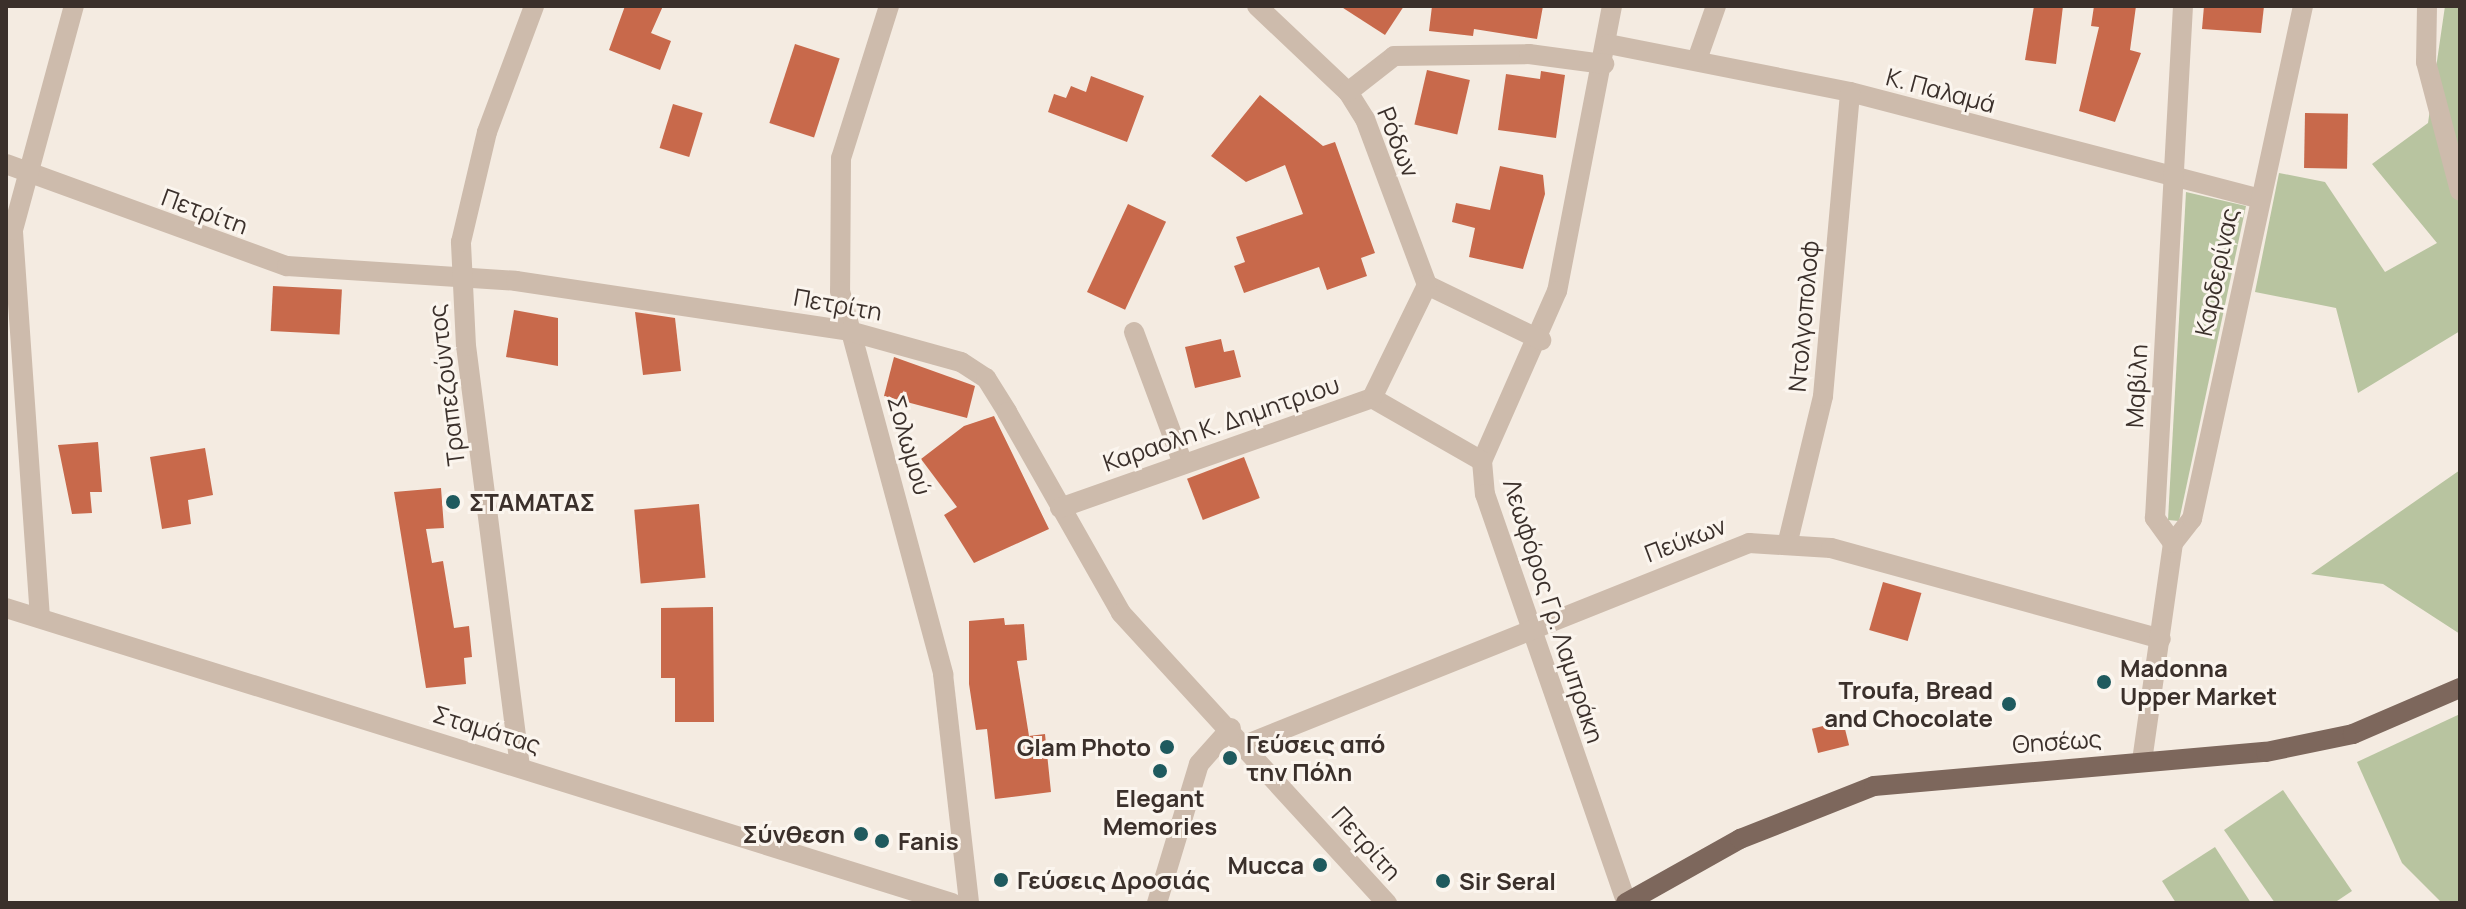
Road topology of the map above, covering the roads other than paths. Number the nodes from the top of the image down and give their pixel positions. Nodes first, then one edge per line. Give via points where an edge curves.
1 (74, 6) edge
2 (534, 6) edge
3 (889, 6) edge
4 (1257, 6) edge
5 (1612, 6) edge
6 (1716, 6) edge
7 (2183, 6) edge
8 (2303, 6) edge
9 (2427, 6) edge
10 (1606, 54) junction
11 (1698, 57) junction
12 (1348, 92) junction
13 (1850, 92) junction
14 (6, 164) edge
15 (29, 172) junction
16 (2174, 178) junction
17 (2460, 191) edge
18 (2258, 198) junction
19 (460, 275) junction
20 (1427, 285) junction
21 (849, 331) junction
22 (1134, 332) dead end
23 (1541, 340) junction
24 (1372, 398) junction
25 (1482, 461) junction
26 (1183, 464) junction
27 (1060, 508) junction
28 (1788, 541) junction
29 (2173, 543) junction
30 (6, 608) edge
31 (40, 618) junction
32 (1531, 633) junction
33 (2161, 639) junction
34 (2460, 688) edge
35 (1231, 728) junction
36 (1247, 744) junction
37 (2142, 761) junction
38 (520, 767) junction
39 (952, 903) edge
40 (969, 903) edge
41 (1157, 903) edge
42 (1387, 903) edge
43 (1626, 903) edge

1 - 15 street
2 - 19 street, Τραπεζούντος via 487,132 461,242
3 - 21 street, Σολωμού via 841,158 840,291
4 - 12 street, Ρόδων
5 - 10 street, Λεωφόρος Γρ. Λαμπράκη
6 - 11 street
7 - 16 street, Μαβίλη
8 - 18 street, Καρδερίνας
9 - 17 street via 2426,62
10 - 11 street, Κ. Παλαμά
10 - 12 street, Κ. Παλαμά via 1394,56
10 - 23 street, Λεωφόρος Γρ. Λαμπράκη
11 - 13 street, Κ. Παλαμά
12 - 20 street, Ρόδων
13 - 16 street, Κ. Παλαμά
13 - 28 street, Ντολγοπολοφ via 1823,396
14 - 15 street, Πετρίτη
15 - 19 street, Πετρίτη via 287,266
15 - 31 street via 13,230
16 - 18 street, Κ. Παλαμά
16 - 29 street, Μαβίλη via 2155,518
18 - 29 street, Καρδερίνας via 2192,519
19 - 21 street, Πετρίτη
19 - 38 street, Τραπεζούντος
20 - 23 street
20 - 24 street, Καραολη Κ. Δημητριου
21 - 27 street, Πετρίτη via 933,349 986,378
21 - 40 street, Σολωμού via 943,674
22 - 26 street
23 - 25 street, Λεωφόρος Γρ. Λαμπράκη
24 - 25 street
24 - 26 street, Καραολη Κ. Δημητριου
25 - 32 street, Λεωφόρος Γρ. Λαμπράκη via 1485,494
26 - 27 street, Καραολη Κ. Δημητριου
27 - 35 street, Πετρίτη via 1121,613
28 - 32 street, Πεύκων via 1749,543 1693,561
28 - 33 street, Πεύκων
29 - 33 street
30 - 31 street, Σταμάτας
31 - 38 street, Σταμάτας
32 - 36 street, Πεύκων
32 - 43 street, Λεωφόρος Γρ. Λαμπράκη
33 - 37 street
34 - 37 main road, Θησέως via 2353,734 2266,752
35 - 36 street, Πετρίτη
35 - 41 street via 1199,764
36 - 42 street, Πετρίτη
37 - 43 main road, Θησέως via 1874,786 1740,839
38 - 39 street, Σταμάτας

